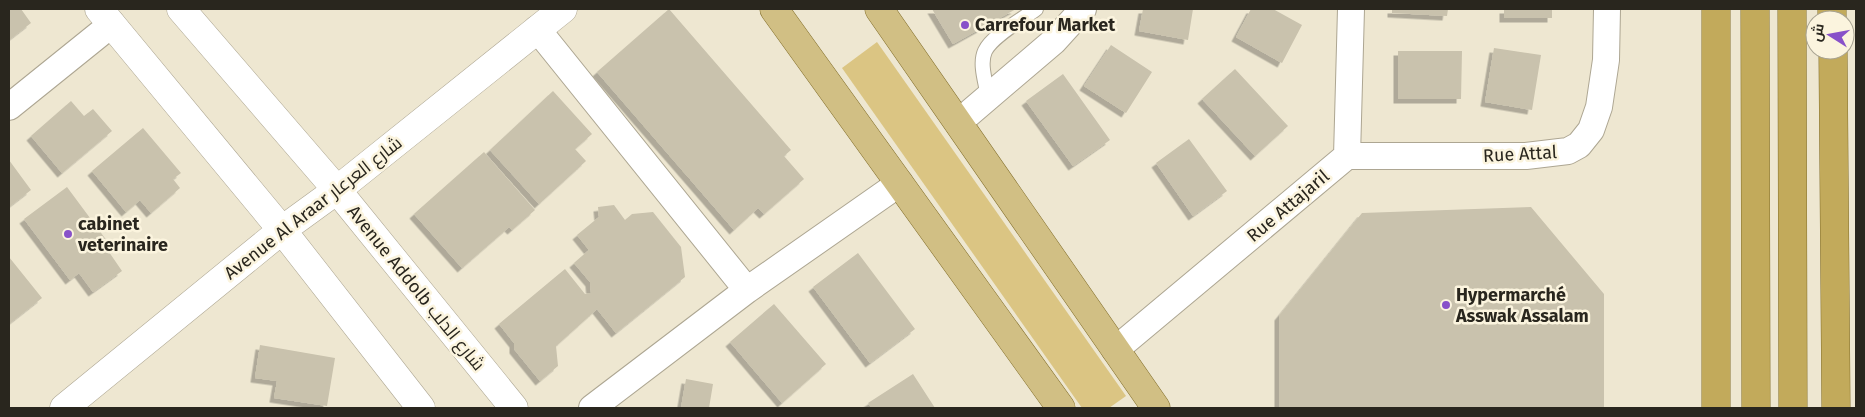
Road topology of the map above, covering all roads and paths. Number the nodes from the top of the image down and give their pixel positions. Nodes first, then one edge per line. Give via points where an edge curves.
1 (181, 9) edge
2 (563, 9) edge
3 (774, 9) edge
4 (879, 9) edge
5 (1036, 9) edge
6 (1083, 9) edge
7 (1351, 9) edge
8 (1607, 9) edge
9 (1716, 9) edge
10 (1755, 9) edge
11 (1792, 9) edge
12 (105, 16) edge
13 (537, 29) junction
14 (1833, 60) edge
15 (988, 97) junction
16 (9, 106) edge
17 (959, 122) junction
18 (1348, 156) junction
19 (900, 183) junction
20 (337, 190) junction
21 (282, 230) junction
22 (747, 290) junction
23 (1115, 350) junction
24 (64, 408) edge
25 (421, 408) edge
26 (514, 408) edge
27 (592, 408) edge
28 (1061, 408) edge
29 (1156, 408) edge
30 (1716, 408) edge
31 (1756, 408) edge
32 (1793, 408) edge
33 (1836, 408) edge

1 - 20 street, Avenue Addolb شارع الدلب
2 - 13 street, Avenue Al Araar شارع العرعار
3 - 19 main road
4 - 17 main road
5 - 15 lane via 994,39 985,51 983,66
6 - 15 street via 1054,41
7 - 18 street
8 - 18 street, Rue Attal via 1606,60 1599,107 1591,130 1579,145 1568,151 1526,156
9 - 30 highway
10 - 31 highway
11 - 32 highway
12 - 16 street
12 - 21 street
13 - 20 street, Avenue Al Araar شارع العرعار
13 - 22 street
14 - 33 highway
15 - 17 street
17 - 23 main road
18 - 23 street, Rue Attajaril
19 - 22 street
19 - 28 main road
20 - 21 street, Avenue Al Araar شارع العرعار
20 - 26 street, Avenue Addolb شارع الدلب
21 - 24 street, Avenue Al Araar شارع العرعار
21 - 25 street
22 - 27 street
23 - 29 main road

